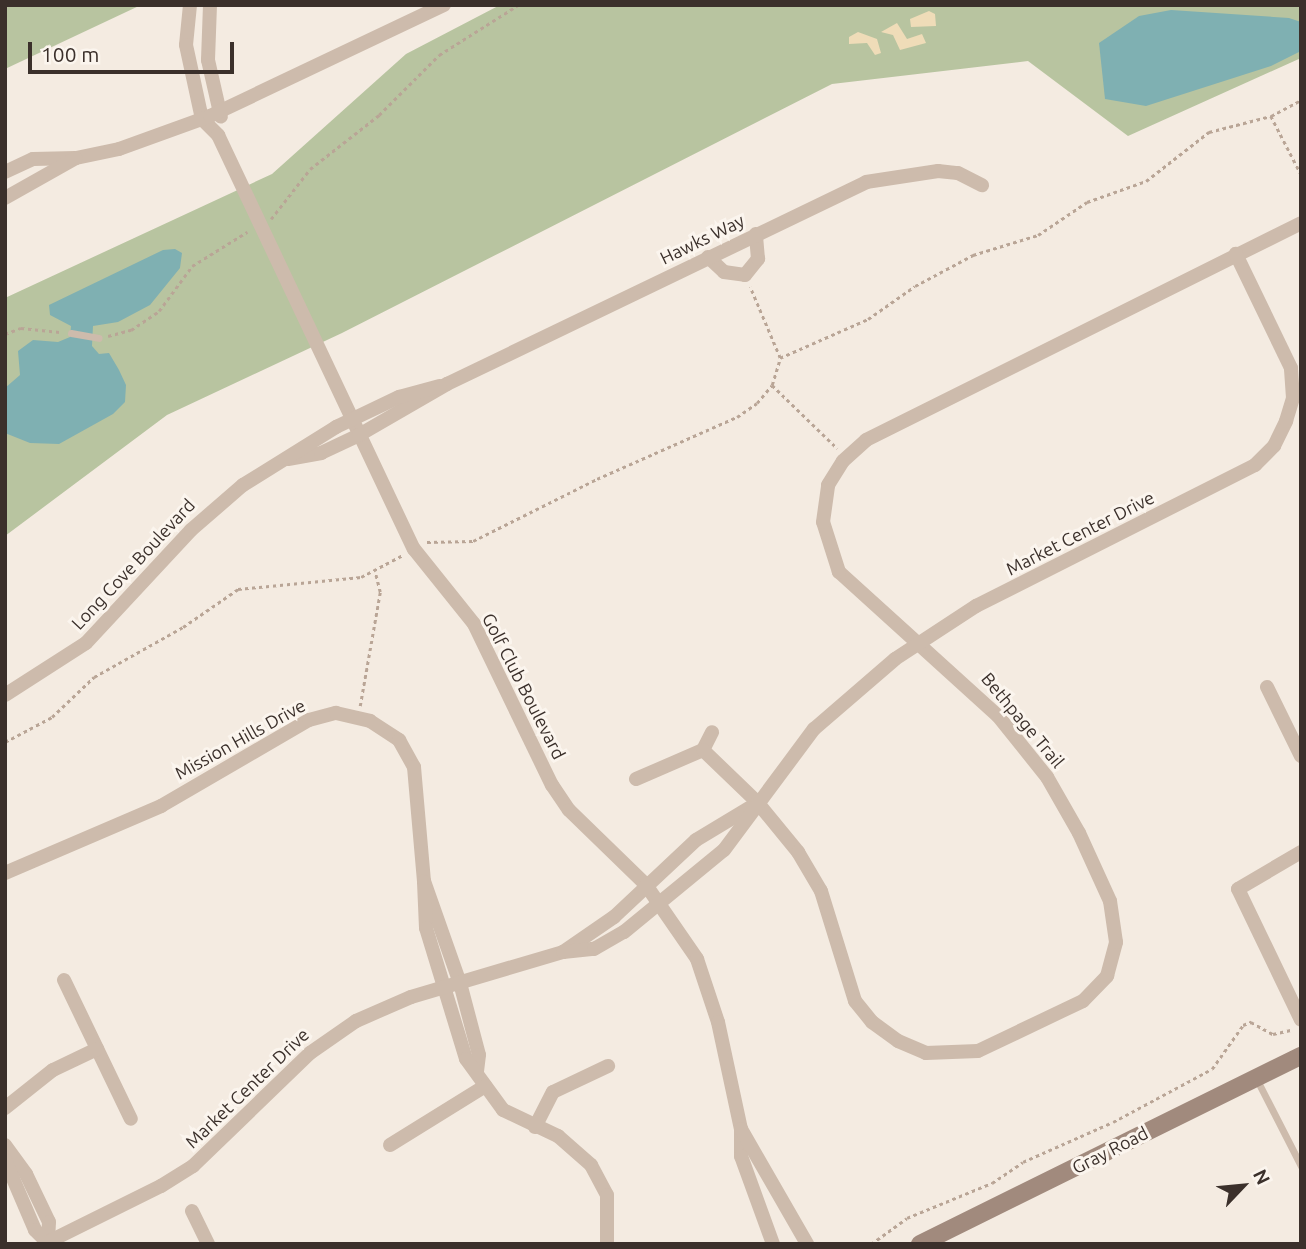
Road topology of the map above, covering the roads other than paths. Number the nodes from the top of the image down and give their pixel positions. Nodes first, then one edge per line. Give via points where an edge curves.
1 (190, 5) edge
2 (444, 5) edge
3 (205, 7) edge
4 (223, 111) junction
5 (202, 119) junction
6 (218, 135) junction
7 (76, 158) junction
8 (5, 172) edge
9 (982, 185) dead end
10 (5, 198) edge
11 (1301, 223) edge
12 (756, 234) junction
13 (1236, 254) junction
14 (708, 257) junction
15 (71, 333) road end
16 (99, 338) road end
17 (447, 384) junction
18 (352, 419) junction
19 (359, 435) junction
20 (288, 459) junction
21 (918, 643) junction
22 (1268, 687) dead end
23 (5, 695) edge
24 (712, 732) dead end
25 (703, 750) junction
26 (1301, 756) edge
27 (636, 779) dead end
28 (757, 802) junction
29 (687, 847) junction
30 (1301, 852) edge
31 (704, 868) junction
32 (5, 873) edge
33 (424, 881) junction
34 (646, 885) junction
35 (660, 903) junction
36 (563, 952) junction
37 (64, 980) dead end
38 (460, 983) junction
39 (444, 988) junction
40 (1301, 1020) edge
41 (97, 1049) junction
42 (1301, 1056) edge
43 (608, 1066) dead end
44 (477, 1071) junction
45 (1254, 1077) junction
46 (485, 1086) junction
47 (5, 1108) edge
48 (131, 1119) dead end
49 (534, 1127) junction
50 (741, 1129) junction
51 (5, 1145) edge
52 (390, 1145) dead end
53 (5, 1160) edge
54 (1301, 1166) edge
55 (192, 1211) dead end
56 (47, 1243) edge
57 (208, 1244) edge
58 (607, 1244) edge
59 (773, 1244) edge
60 (807, 1244) edge
61 (920, 1244) edge

1 - 5 street via 185,38
2 - 4 street
3 - 4 street via 208,60
4 - 5 street
4 - 6 street
5 - 6 street, Golf Club Boulevard
5 - 7 street via 119,149
6 - 18 street, Golf Club Boulevard
7 - 8 street via 33,159
7 - 10 street
9 - 12 street, Hawks Way via 958,173 890,176 839,193
11 - 13 street, Bethpage Trail
12 - 14 street, Hawks Way
12 - 14 street via 758,258 745,275 724,272
13 - 21 street, Market Center Drive via 1290,368 1293,398 1274,446 1255,465 976,607
13 - 21 street, Bethpage Trail via 866,440 847,456 825,498 823,523 828,546 850,585
14 - 17 street, Hawks Way
15 - 16 lane
17 - 18 street, Hawks Way via 399,397
17 - 19 street, Hawks Way
18 - 19 street, Golf Club Boulevard
18 - 20 street, Long Cove Boulevard
19 - 20 street, Long Cove Boulevard via 321,453
19 - 34 street, Golf Club Boulevard via 414,549 474,624 552,785 569,810
20 - 23 street, Long Cove Boulevard via 209,512 86,643
21 - 28 street, Market Center Drive via 853,691 814,729
21 - 28 street, Bethpage Trail via 998,716 1047,778 1079,833 1110,901 1115,927 1115,954 1093,992 978,1051 926,1053 898,1041 872,1022 855,1001 821,891 798,852
22 - 26 street
24 - 25 street
25 - 27 street
25 - 28 street, Bethpage Trail
28 - 29 street, Market Center Drive
28 - 31 street, Market Center Drive via 724,849
29 - 31 street
29 - 34 street, Market Center Drive
30 - 40 street via 1238,889
31 - 35 street, Market Center Drive
32 - 33 street, Mission Hills Drive via 161,806 309,720 336,713 357,716 392,734 411,758
33 - 38 street, Mission Hills Drive
33 - 39 street, Mission Hills Drive via 423,912
34 - 35 street, Golf Club Boulevard
34 - 36 street, Market Center Drive via 614,917
35 - 36 street, Market Center Drive via 609,942 594,949
35 - 50 street, Golf Club Boulevard via 706,981
36 - 38 street, Market Center Drive
37 - 41 street
38 - 39 street, Market Center Drive
38 - 44 street, Mission Hills Drive via 479,1055
39 - 44 street, Mission Hills Drive via 466,1059
39 - 56 street, Market Center Drive via 392,1004 342,1028 310,1053 203,1159 161,1186
41 - 47 street via 53,1070
41 - 48 street
42 - 45 street, Gray Road
43 - 49 street via 553,1091
44 - 46 street, Mission Hills Drive
45 - 54 lane
45 - 61 street, Gray Road
46 - 49 street, Mission Hills Drive via 503,1110
46 - 52 street
49 - 58 street, Mission Hills Drive via 571,1144 597,1173 608,1206
50 - 59 street, Golf Club Boulevard via 748,1181
50 - 60 street, Golf Club Boulevard
51 - 56 street via 26,1174 49,1222
53 - 56 street via 35,1230
55 - 57 street

